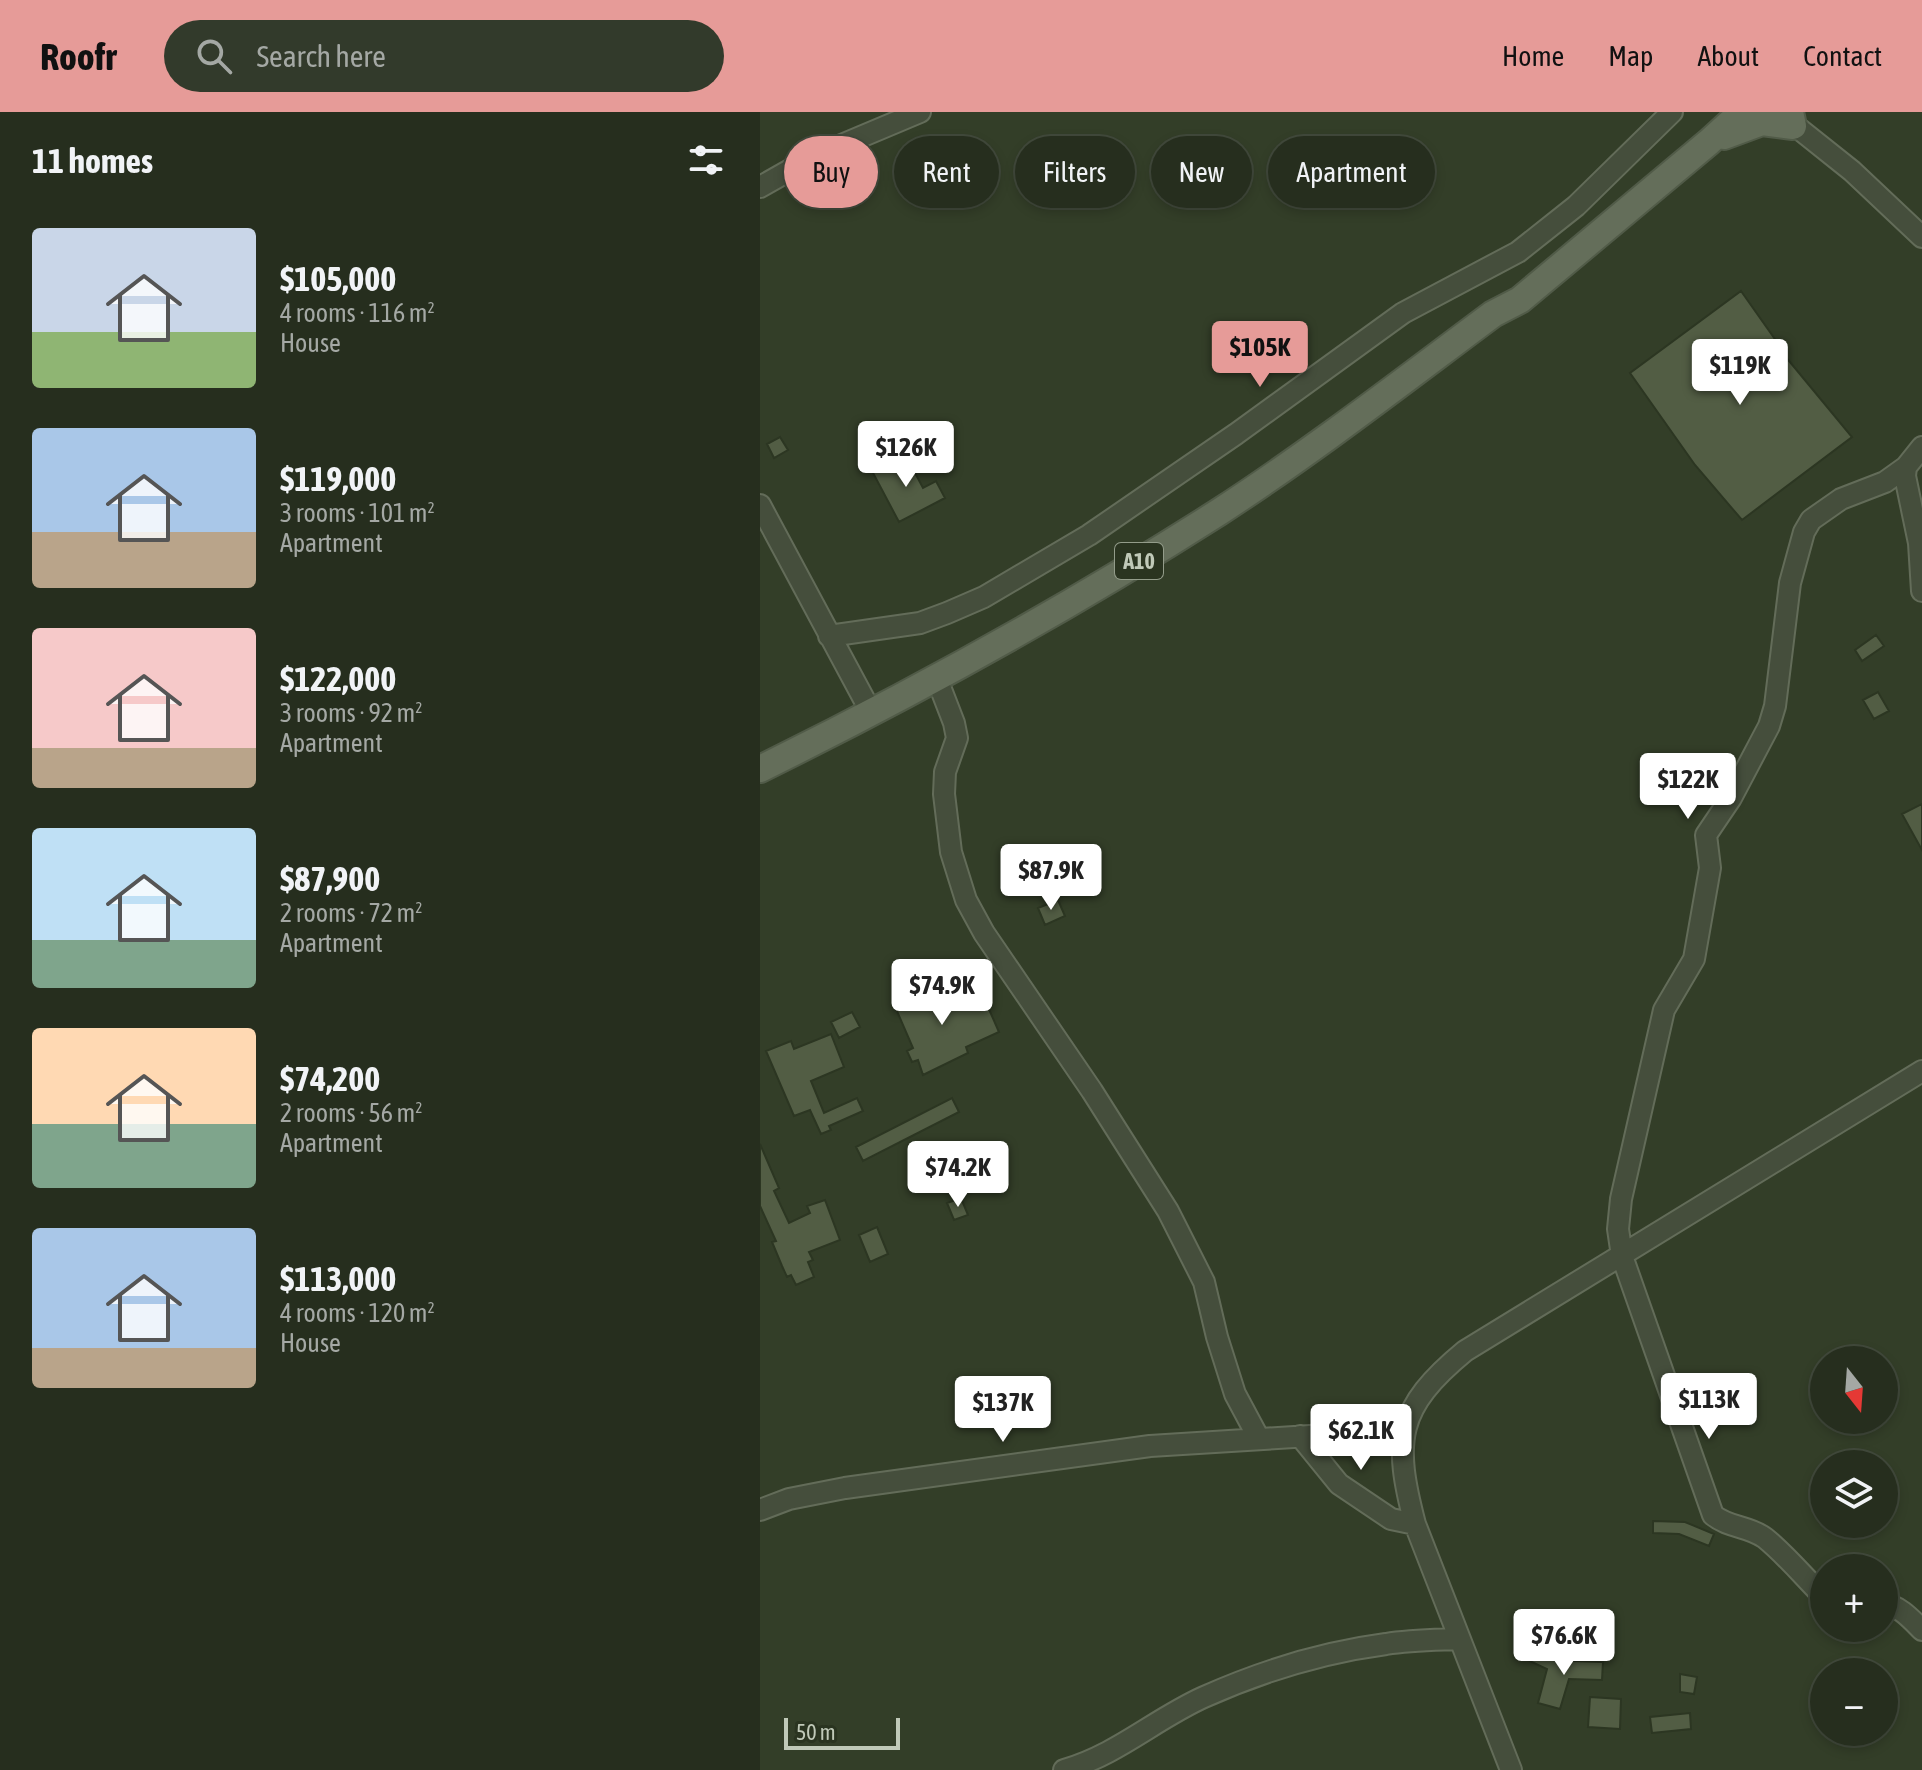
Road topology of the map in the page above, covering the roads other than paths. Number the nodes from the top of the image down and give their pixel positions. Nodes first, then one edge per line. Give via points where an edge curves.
1 (920, 112) edge
2 (1672, 112) edge
3 (1721, 112) edge
4 (1742, 112) edge
5 (1787, 117) edge
6 (1709, 142) junction
7 (760, 187) edge
8 (1922, 237) edge
9 (1493, 314) junction
10 (1922, 447) edge
11 (1906, 467) junction
12 (760, 505) edge
13 (1922, 591) edge
14 (829, 636) junction
15 (937, 679) junction
16 (872, 714) junction
17 (760, 769) edge
18 (1922, 1071) edge
19 (1622, 1256) junction
20 (1407, 1420) junction
21 (1300, 1436) junction
22 (1258, 1437) junction
23 (760, 1509) edge
24 (1415, 1524) junction
25 (1810, 1583) edge
26 (1898, 1609) edge
27 (1922, 1630) edge
28 (1459, 1639) junction
29 (1064, 1770) edge
30 (1511, 1770) edge

1 - 7 street via 813,157
2 - 14 street via 1576,206 1518,252 1403,313 1063,551 984,597 920,623
3 - 9 main road, A10 via 1505,298
4 - 6 main road, A10
5 - 6 main road
5 - 8 street
6 - 9 main road, A10 via 1520,300
9 - 15 main road, A10 via 1220,511
10 - 11 street
11 - 13 street
11 - 19 street via 1885,482 1841,499 1811,520 1804,532 1790,583 1769,726 1706,835 1710,868 1694,959 1664,1010 1621,1199
12 - 14 street
14 - 16 street
15 - 16 main road, A10
15 - 22 street via 957,738 945,772 944,794 951,852 966,900 1168,1211 1204,1282 1235,1394
16 - 17 main road, A10
18 - 19 street
19 - 20 street via 1465,1351 1420,1393
19 - 25 street via 1713,1515 1766,1539
20 - 21 street
20 - 24 street via 1403,1460
21 - 22 street
21 - 24 street via 1339,1484 1391,1519
22 - 23 street via 1150,1446 845,1488
24 - 28 street
26 - 27 street
28 - 29 street via 1385,1644 1244,1681 1175,1712 1102,1757
28 - 30 street

